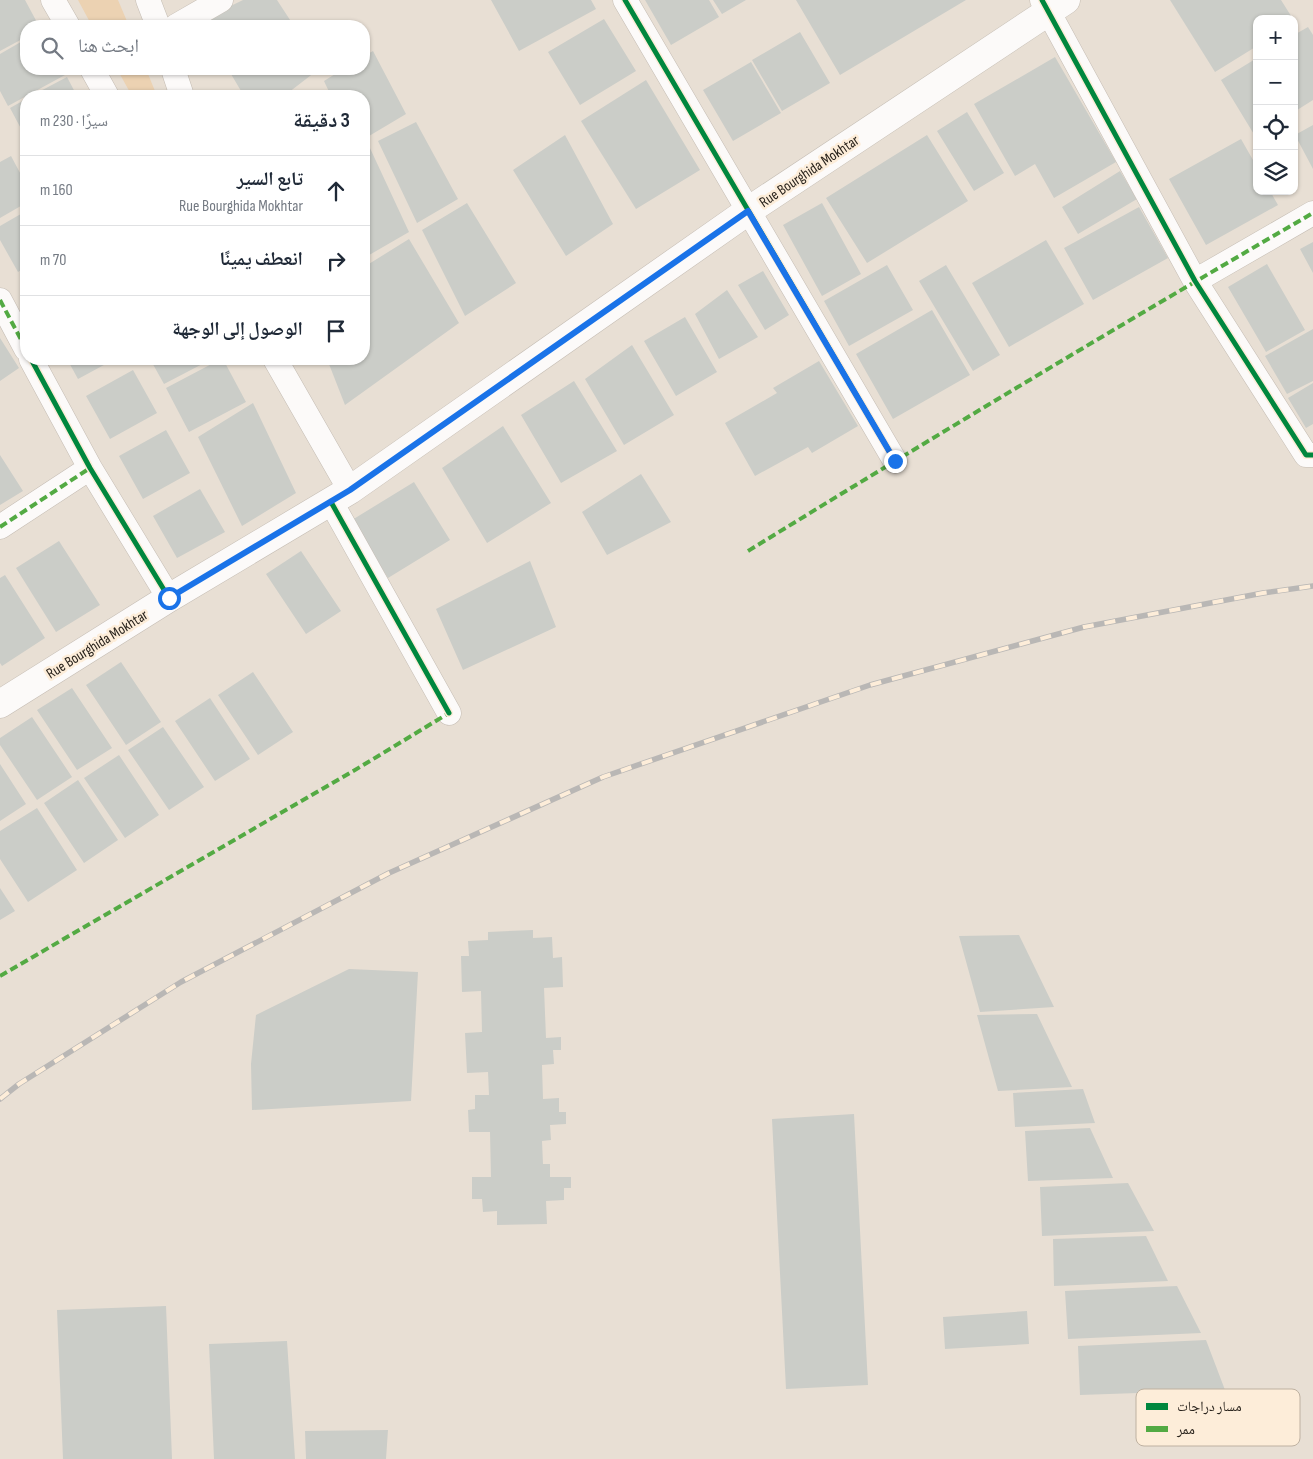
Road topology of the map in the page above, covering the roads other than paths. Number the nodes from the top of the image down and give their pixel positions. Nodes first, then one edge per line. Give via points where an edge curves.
1 (53, 0) edge
2 (148, 0) edge
3 (221, 0) edge
4 (625, 0) edge
5 (1052, 4) edge
6 (65, 20) edge
7 (156, 20) edge
8 (186, 20) edge
9 (95, 75) edge
10 (175, 75) edge
11 (104, 90) edge
12 (180, 90) edge
13 (748, 211) junction
14 (1313, 213) edge
15 (1195, 281) junction
16 (0, 300) edge
17 (20, 338) edge
18 (34, 365) edge
19 (278, 365) edge
20 (1313, 455) edge
21 (895, 461) dead end
22 (90, 468) junction
23 (341, 496) junction
24 (0, 527) edge
25 (169, 598) junction
26 (0, 704) edge
27 (449, 713) dead end

1 - 6 street
2 - 7 street
3 - 8 street
4 - 13 street
5 - 13 main road, Rue Bourghida Mokhtar
5 - 15 street
9 - 11 street
10 - 12 street
13 - 21 street
13 - 23 main road, Rue Bourghida Mokhtar
14 - 15 street
15 - 20 street via 1306,456
16 - 17 street
18 - 22 street
19 - 23 street
22 - 24 street
22 - 25 street
23 - 25 main road, Rue Bourghida Mokhtar
23 - 27 street
25 - 26 main road, Rue Bourghida Mokhtar

